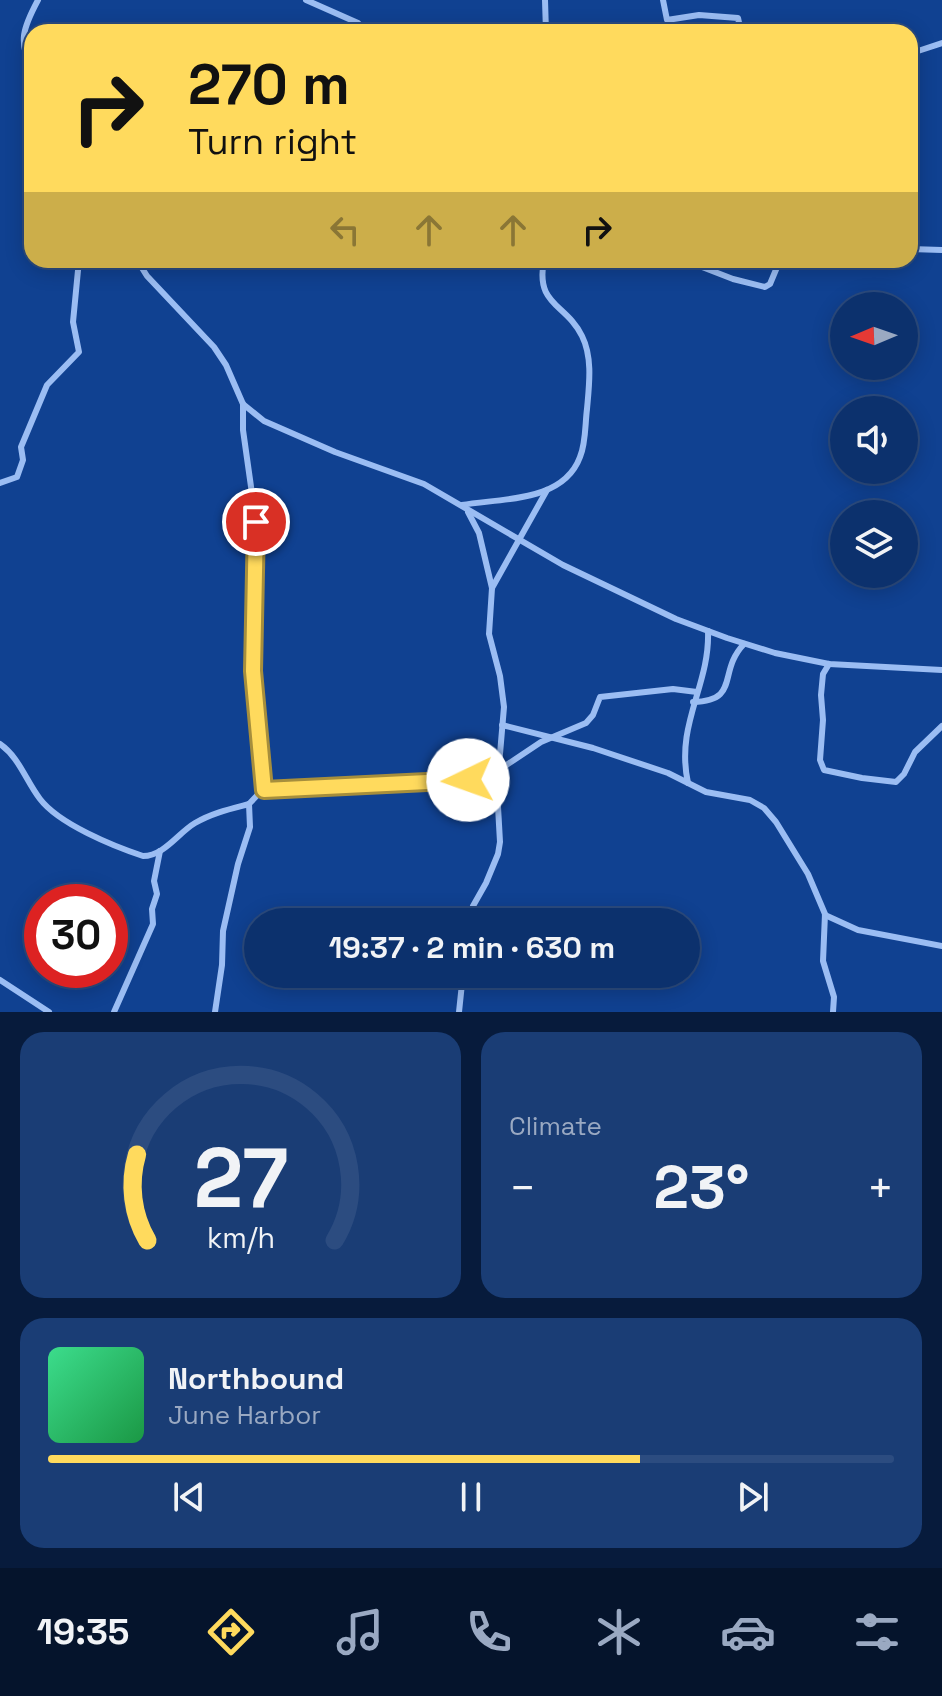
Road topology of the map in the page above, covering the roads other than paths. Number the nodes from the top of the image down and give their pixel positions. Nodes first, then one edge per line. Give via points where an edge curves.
1 (38, 0) edge
2 (306, 0) edge
3 (545, 0) edge
4 (663, 0) edge
5 (27, 24) edge
6 (359, 24) edge
7 (546, 24) edge
8 (739, 24) edge
9 (24, 31) edge
10 (942, 43) edge
11 (24, 51) edge
12 (918, 51) edge
13 (918, 249) edge
14 (942, 250) edge
15 (78, 268) edge
16 (142, 268) edge
17 (543, 268) edge
18 (705, 268) edge
19 (777, 268) edge
20 (243, 404) junction
21 (0, 483) edge
22 (547, 490) junction
23 (462, 505) junction
24 (520, 539) junction
25 (492, 588) junction
26 (708, 631) junction
27 (744, 644) junction
28 (829, 664) junction
29 (942, 670) edge
30 (697, 692) junction
31 (693, 702) junction
32 (502, 725) junction
33 (942, 726) edge
34 (553, 737) junction
35 (0, 744) edge
36 (499, 770) junction
37 (497, 780) junction
38 (688, 783) junction
39 (264, 790) junction
40 (249, 804) junction
41 (161, 851) junction
42 (473, 908) edge
43 (825, 915) junction
44 (942, 946) edge
45 (0, 980) edge
46 (462, 988) edge
47 (49, 1012) edge
48 (114, 1012) edge
49 (215, 1012) edge
50 (459, 1012) edge
51 (833, 1012) edge

1 - 5 street
2 - 6 street
3 - 7 street
4 - 8 street via 667,20 699,15 738,18
9 - 11 street
10 - 12 street
13 - 14 street
15 - 21 street via 73,322 79,352 47,385 21,447 17,477
16 - 20 street via 214,347
17 - 22 street via 542,288 583,339 590,376 581,455
18 - 19 street via 765,287
20 - 23 street via 286,432 424,484
20 - 39 street via 256,522 253,671
22 - 23 street
22 - 24 street
23 - 24 street
23 - 25 street via 476,523
24 - 25 street
24 - 26 street via 637,602
25 - 32 street via 489,634 500,676
26 - 27 street
26 - 30 street via 707,663
27 - 28 street
27 - 31 street via 721,696
28 - 29 street
28 - 33 street via 821,695 824,770 896,782 915,752
30 - 31 street
30 - 34 street via 673,689 603,696 588,721
31 - 38 street via 686,741
32 - 34 street
32 - 36 street
34 - 36 street
34 - 38 street
35 - 41 street via 54,814 134,853 148,856
36 - 37 street
37 - 39 street
37 - 42 street via 500,847
38 - 43 street via 764,808 808,874
39 - 40 street
40 - 41 street via 196,822
40 - 49 street via 250,827 223,931
41 - 48 street via 153,924
43 - 44 street via 858,930
43 - 51 street via 823,961
45 - 47 street
46 - 50 street

